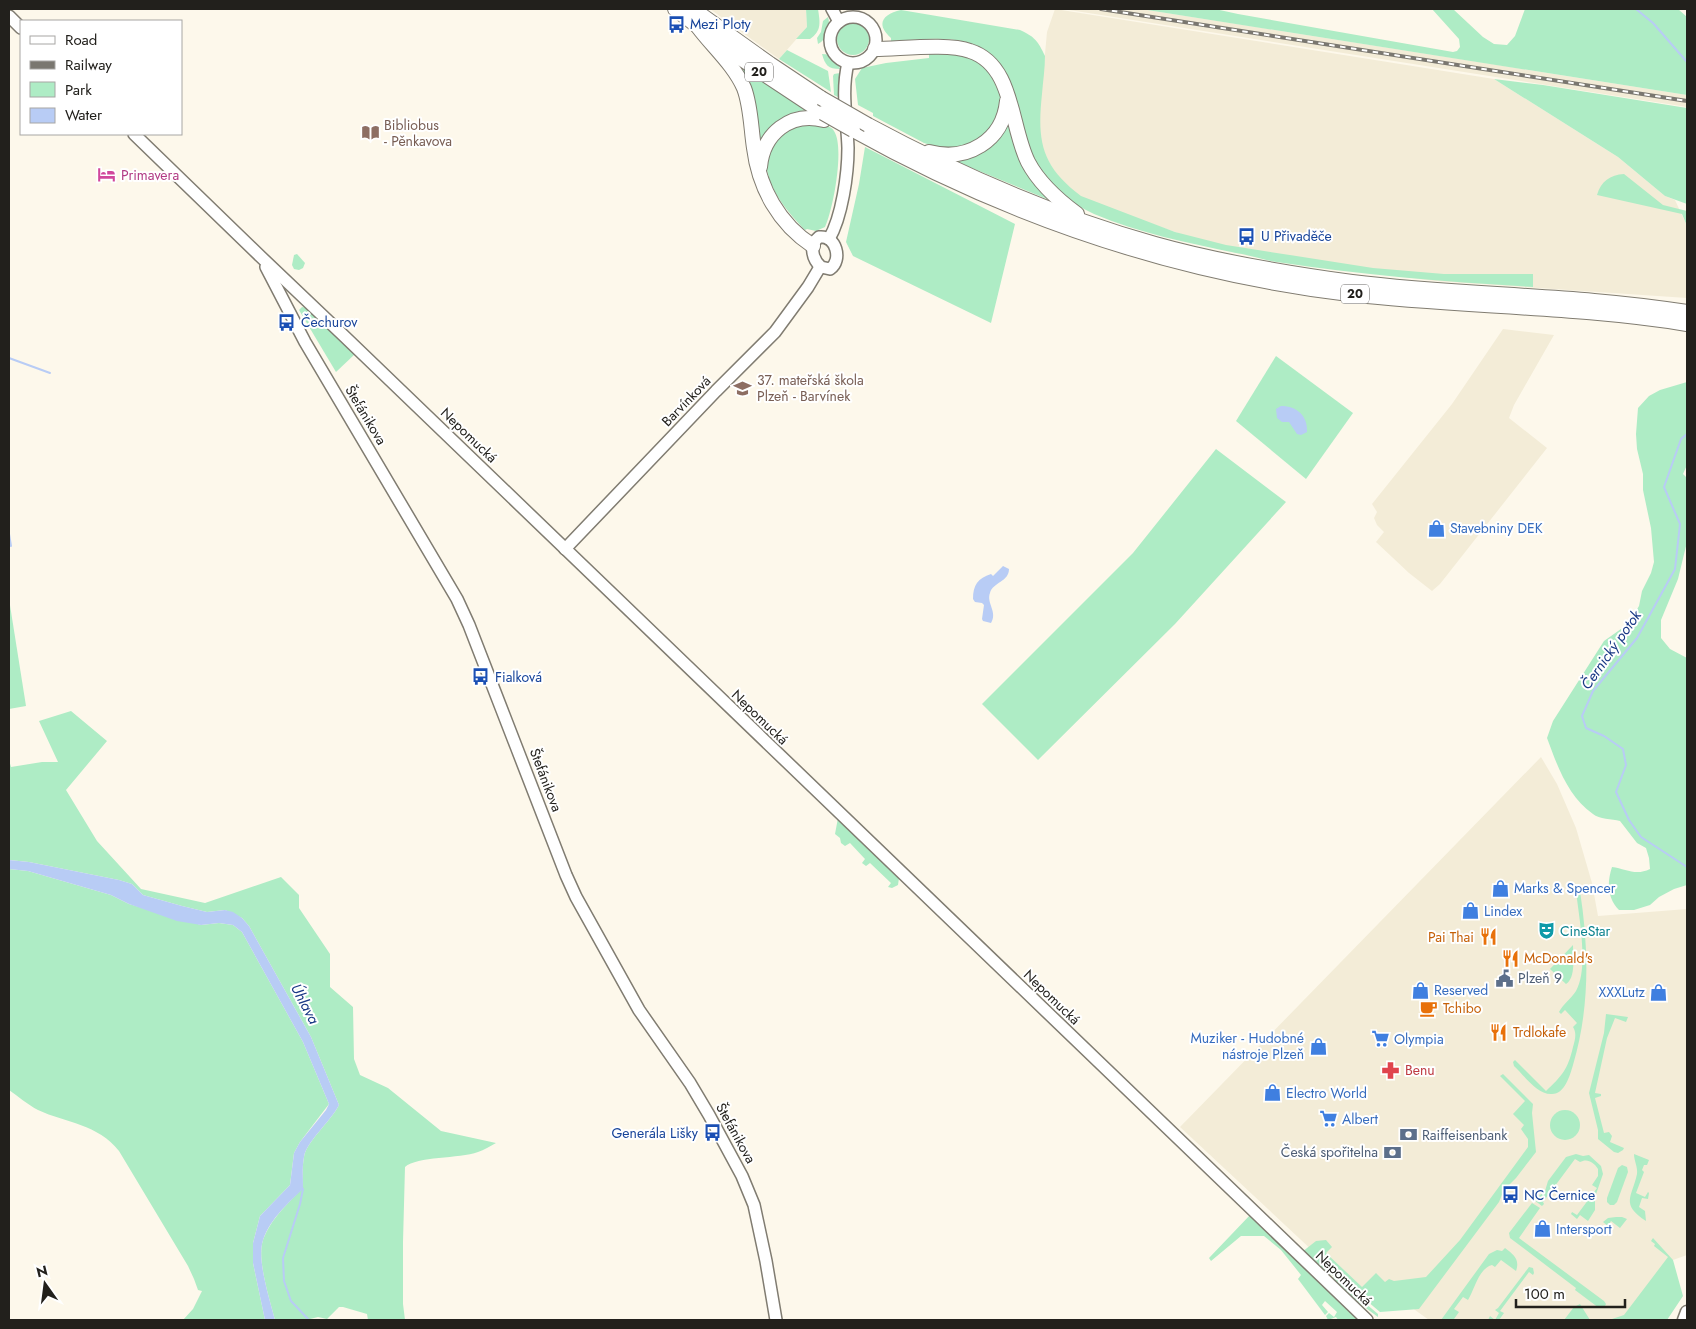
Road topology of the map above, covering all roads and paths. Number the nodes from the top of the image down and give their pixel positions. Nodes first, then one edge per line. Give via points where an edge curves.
1 (675, 9) edge
2 (694, 9) edge
3 (832, 9) edge
4 (9, 16) edge
5 (839, 22) junction
6 (20, 27) edge
7 (698, 27) junction
8 (875, 49) junction
9 (848, 63) junction
10 (1008, 95) junction
11 (823, 117) junction
12 (869, 132) junction
13 (135, 135) edge
14 (910, 148) junction
15 (760, 176) junction
16 (1098, 226) junction
17 (828, 239) junction
18 (813, 246) junction
19 (261, 258) junction
20 (820, 266) junction
21 (1687, 312) edge
22 (1687, 324) edge
23 (564, 549) junction
24 (1687, 1312) edge
25 (776, 1320) edge
26 (1367, 1320) edge
27 (1684, 1320) edge

1 - 7 highway, 20
2 - 12 highway, 20, bridge
3 - 5 street
4 - 6 street
5 - 8 street via 852,17 866,21 875,33
5 - 9 street via 831,32 830,45 836,57
7 - 11 highway, 20
7 - 15 highway via 744,88
8 - 9 street via 861,62
8 - 10 highway via 951,47 971,51 995,67
9 - 17 street via 844,95 848,148 846,166 838,215
10 - 14 highway via 1002,122 981,146 947,155
10 - 16 highway via 1021,144 1034,172 1058,199
11 - 12 highway, 20, bridge via 853,130
11 - 15 highway via 799,119 777,130 763,150
12 - 14 highway, 20
12 - 22 highway, 20 via 951,181 1028,213 1122,246 1205,268 1349,294
13 - 19 street, Nepomucká
14 - 16 highway, 20 via 995,187
15 - 18 highway via 779,215 795,233
16 - 21 highway, 20 via 1209,257 1307,276 1407,288 1602,302
17 - 18 street via 820,237
17 - 20 street, Barvínková via 836,248 836,261 829,269
18 - 20 street via 814,258
19 - 23 street, Nepomucká
19 - 25 street, Štefánikova via 305,342 470,625 576,897 638,1010 690,1083 742,1176 754,1205
20 - 23 street, Barvínková via 775,332
23 - 26 street, Nepomucká
24 - 27 main road

